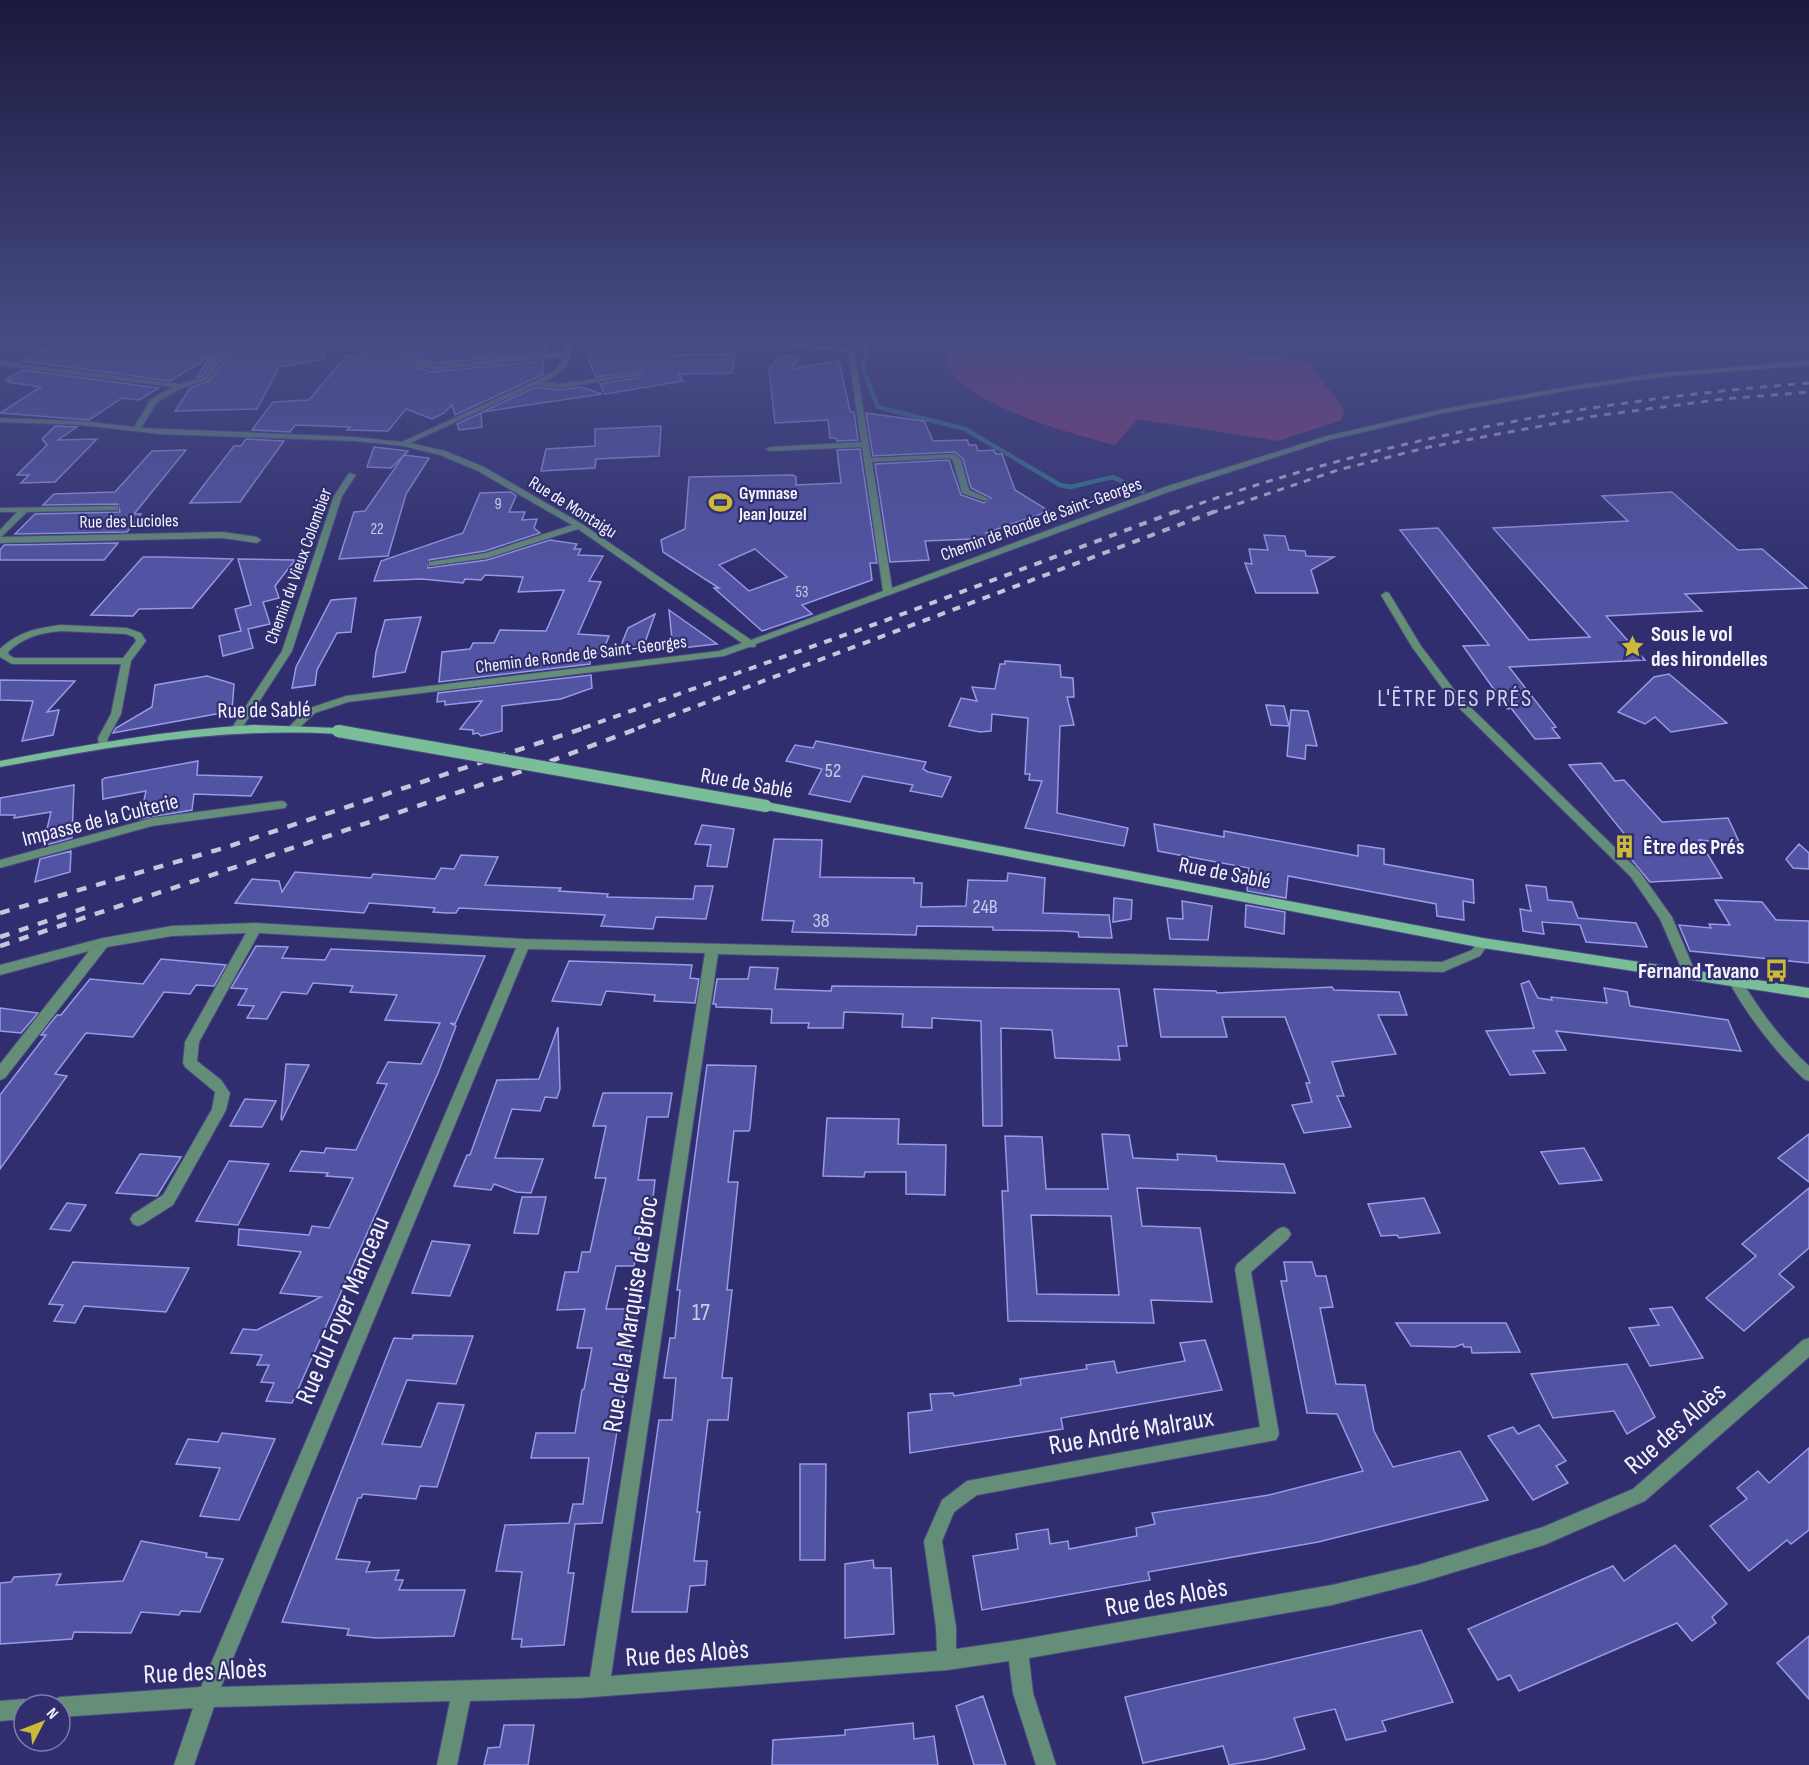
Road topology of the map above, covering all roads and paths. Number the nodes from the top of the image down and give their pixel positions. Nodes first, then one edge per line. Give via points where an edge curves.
1 (84, 423) edge
2 (139, 423) edge
3 (448, 423) edge
4 (863, 423) edge
5 (1390, 423) edge
6 (136, 429) junction
7 (403, 444) junction
8 (866, 444) junction
9 (770, 449) dead end
10 (869, 460) junction
11 (352, 475) dead end
12 (985, 499) dead end
13 (115, 508) dead end
14 (0, 510) edge
15 (24, 510) junction
16 (579, 526) junction
17 (0, 537) edge
18 (258, 540) dead end
19 (432, 564) dead end
20 (888, 593) junction
21 (1386, 595) dead end
22 (752, 645) junction
23 (126, 662) junction
24 (294, 727) junction
25 (236, 729) junction
26 (103, 744) junction
27 (0, 764) edge
28 (281, 805) dead end
29 (0, 864) edge
30 (255, 928) junction
31 (103, 943) junction
32 (1483, 943) junction
33 (524, 944) junction
34 (712, 950) junction
35 (0, 970) edge
36 (1690, 974) junction
37 (1735, 982) junction
38 (1809, 993) edge
39 (0, 1074) edge
40 (1809, 1075) edge
41 (138, 1219) dead end
42 (1283, 1234) dead end
43 (1809, 1346) edge
44 (1018, 1650) junction
45 (946, 1660) junction
46 (599, 1686) junction
47 (462, 1690) junction
48 (207, 1697) junction
49 (72, 1706) edge
50 (184, 1765) edge
51 (447, 1765) edge
52 (1046, 1765) edge

1 - 6 street, Rue de Montaigu
2 - 6 street
3 - 7 street
4 - 8 street
5 - 20 street, Chemin de Ronde de Saint-Georges via 1327,438 1168,489
6 - 7 street, Rue de Montaigu
7 - 16 street, Rue de Montaigu via 442,453 481,470
8 - 9 street
8 - 10 street
10 - 12 street via 952,456 957,460 965,491
10 - 20 street
11 - 25 street, Chemin du Vieux Colombier via 327,527 287,651
13 - 15 street
14 - 15 street
15 - 17 street
16 - 19 street via 487,555
16 - 22 street, Rue de Montaigu
17 - 18 street, Rue des Lucioles via 222,535
20 - 22 street, Chemin de Ronde de Saint-Georges
21 - 36 street via 1417,647 1455,698 1635,874 1666,917
22 - 24 street, Chemin de Ronde de Saint-Georges via 721,654 346,699 311,711
23 - 23 street via 141,640 138,634 127,631 45,630 19,637 3,651 12,661
23 - 26 street via 116,714
24 - 25 main road, Rue de Sablé
24 - 32 main road, Rue de Sablé, bridge via 338,731 766,806
25 - 26 main road, Rue de Sablé
26 - 27 main road, Rue de Sablé
28 - 29 street, Impasse de la Culterie via 152,822
30 - 31 street via 172,931
30 - 33 street
30 - 41 street via 192,1042 190,1063 217,1082 223,1093 219,1110 168,1200
31 - 35 street
31 - 39 street
32 - 34 street via 1476,953 1443,967
32 - 36 main road, Rue de Sablé
33 - 34 street
33 - 48 street, Rue du Foyer Manceau
34 - 46 street, Rue de la Marquise de Broc
36 - 37 main road, Rue de Sablé
37 - 38 main road, Rue de Sablé
37 - 40 street via 1780,1049
42 - 45 street, Rue André Malraux via 1243,1269 1270,1434 974,1487 948,1506 933,1541 946,1627
43 - 44 street, Rue des Aloès via 1640,1496 1544,1536 1419,1574 1332,1595
44 - 45 street, Rue des Aloès
44 - 52 street via 1023,1694
45 - 46 street, Rue des Aloès
46 - 47 street, Rue des Aloès
47 - 48 street, Rue des Aloès
47 - 51 street
48 - 49 street, Rue des Aloès
48 - 50 street, Rue du Foyer Manceau

